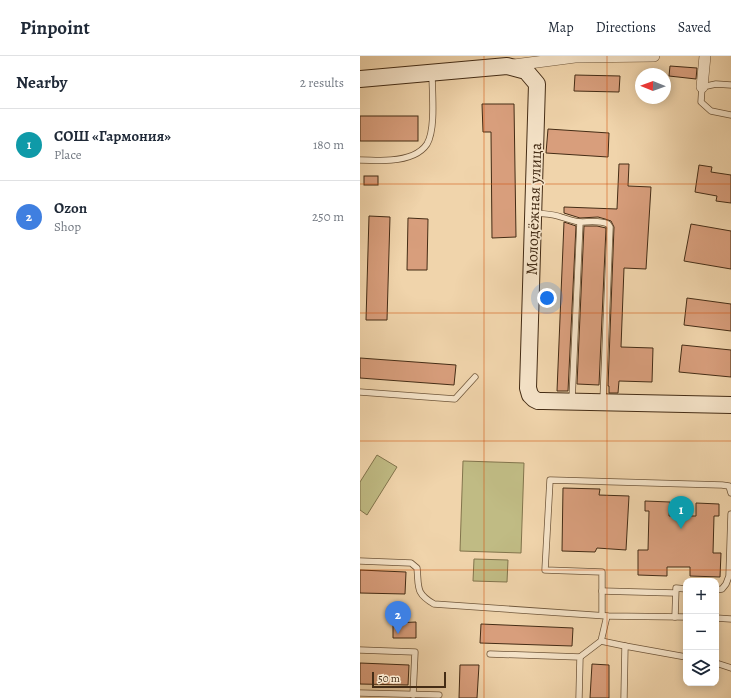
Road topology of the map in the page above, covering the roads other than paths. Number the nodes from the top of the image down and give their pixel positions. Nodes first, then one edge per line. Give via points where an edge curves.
1 (654, 56) edge
2 (705, 56) edge
3 (507, 66) junction
4 (432, 73) junction
5 (360, 79) edge
6 (731, 85) edge
7 (702, 87) junction
8 (731, 115) edge
9 (360, 160) edge
10 (533, 213) junction
11 (580, 222) junction
12 (475, 377) dead end
13 (360, 392) edge
14 (572, 402) junction
15 (603, 403) junction
16 (731, 406) edge
17 (731, 493) edge
18 (731, 514) edge
19 (360, 561) edge
20 (683, 589) edge
21 (719, 590) edge
22 (602, 591) junction
23 (675, 593) junction
24 (604, 615) junction
25 (675, 617) junction
26 (683, 617) edge
27 (719, 618) edge
28 (731, 618) edge
29 (601, 641) junction
30 (624, 646) junction
31 (360, 650) edge
32 (490, 654) dead end
33 (683, 656) edge
34 (580, 657) junction
35 (719, 664) edge
36 (731, 668) edge
37 (360, 693) edge
38 (413, 694) junction
39 (439, 695) dead end
40 (578, 698) edge
41 (624, 698) edge

1 - 3 street via 575,57
2 - 7 street
3 - 4 street
3 - 10 street, Молодёжная улица via 526,72 537,84
4 - 5 street
4 - 9 lane via 433,121 427,144 406,158
6 - 7 lane via 716,84
7 - 8 lane via 701,102 711,111
10 - 11 lane
10 - 14 street, Молодёжная улица via 528,388 530,395 538,401
11 - 14 lane
11 - 15 lane via 601,222 608,224 610,228
12 - 13 lane via 455,399
14 - 15 street, Молодёжная улица
15 - 16 street, Молодёжная улица
17 - 22 lane via 729,486 722,484 550,480 545,570 602,572
18 - 21 lane via 729,576 726,584
19 - 24 lane via 411,563 418,568 420,592 434,604
20 - 23 lane via 676,588
22 - 23 lane
22 - 24 lane
23 - 25 lane
24 - 25 lane
24 - 29 lane
25 - 26 lane
27 - 28 lane
29 - 30 lane
29 - 34 lane
30 - 33 lane
30 - 41 lane
31 - 38 lane via 415,652
32 - 34 lane
34 - 40 lane
35 - 36 lane
37 - 38 lane
38 - 39 lane

